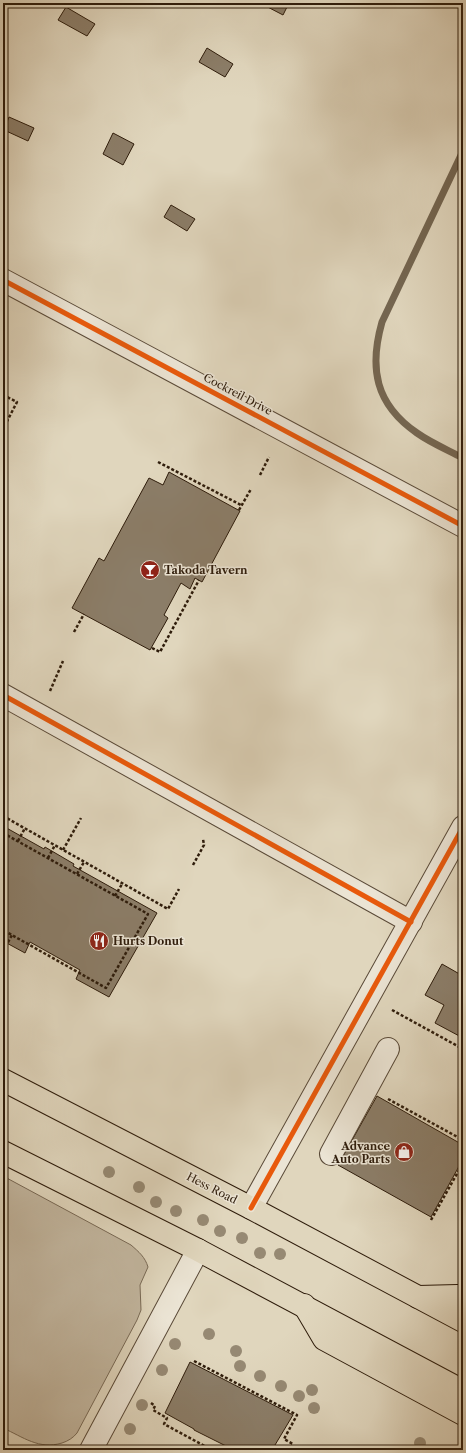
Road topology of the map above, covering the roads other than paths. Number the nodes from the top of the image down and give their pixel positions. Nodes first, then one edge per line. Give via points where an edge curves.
1 (3, 280) edge
2 (463, 526) edge
3 (3, 695) edge
4 (463, 827) edge
5 (411, 922) junction
6 (388, 1049) dead end
7 (3, 1080) edge
8 (3, 1152) edge
9 (331, 1154) dead end
10 (251, 1208) junction
11 (198, 1250) junction
12 (418, 1297) junction
13 (463, 1299) edge
14 (304, 1305) junction
15 (463, 1321) edge
16 (463, 1391) edge
17 (463, 1414) edge
18 (91, 1450) edge

1 - 2 street, Cockreil Drive
3 - 5 street
4 - 5 street
5 - 10 street
6 - 9 street
7 - 10 main road, Hess Road
8 - 11 main road
10 - 12 main road, Hess Road
11 - 14 main road
11 - 18 street
12 - 13 main road via 458,1296
12 - 15 main road, Hess Road
14 - 16 main road
14 - 17 main road via 324,1339

